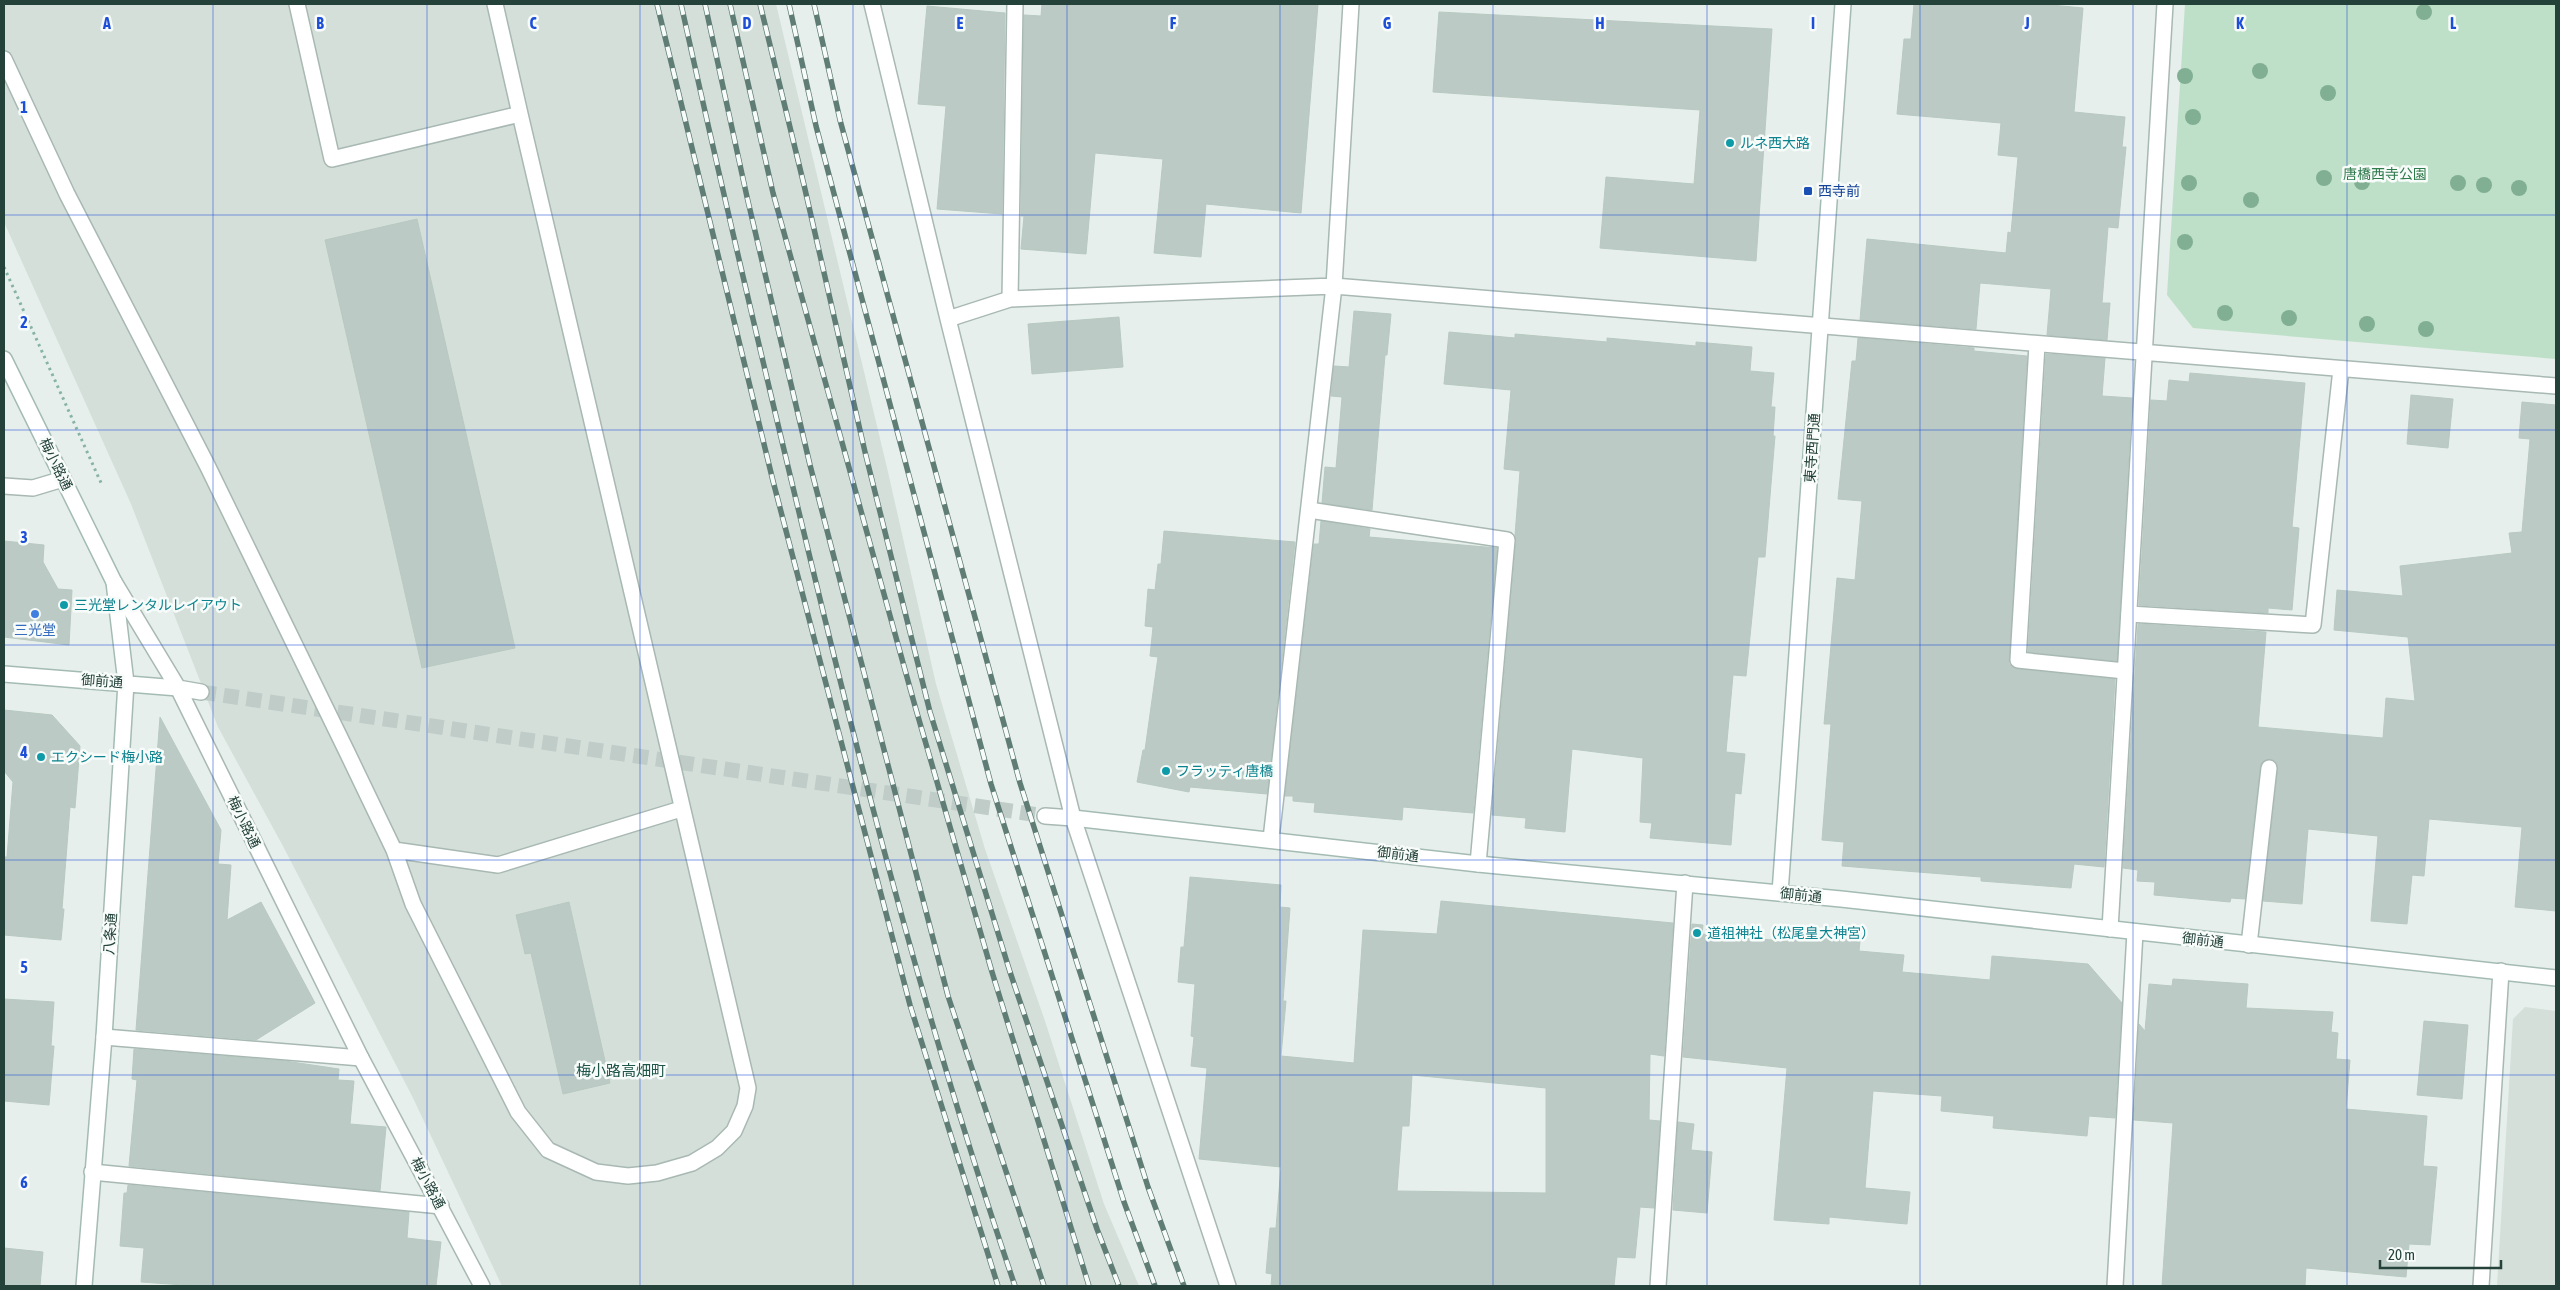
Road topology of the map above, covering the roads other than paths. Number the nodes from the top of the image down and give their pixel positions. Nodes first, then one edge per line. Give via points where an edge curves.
1 (297, 4) edge
2 (495, 4) edge
3 (872, 4) edge
4 (1015, 4) edge
5 (1351, 4) edge
6 (1843, 4) edge
7 (2165, 4) edge
8 (4, 59) edge
9 (520, 114) junction
10 (1334, 286) junction
11 (1010, 299) junction
12 (948, 319) junction
13 (1821, 325) junction
14 (2037, 345) junction
15 (2144, 354) junction
16 (4, 359) edge
17 (2340, 369) junction
18 (2556, 386) edge
19 (63, 479) junction
20 (4, 486) edge
21 (1309, 510) junction
22 (114, 582) junction
23 (2129, 614) junction
24 (2125, 670) junction
25 (4, 674) edge
26 (126, 683) junction
27 (178, 688) junction
28 (201, 692) tunnel mouth
29 (2269, 768) dead end
30 (681, 809) junction
31 (1045, 816) tunnel mouth
32 (1072, 818) junction
33 (1271, 839) junction
34 (394, 850) junction
35 (1478, 864) junction
36 (1685, 883) junction
37 (1780, 893) junction
38 (2110, 929) junction
39 (2135, 932) junction
40 (2249, 945) junction
41 (2501, 971) junction
42 (2556, 978) edge
43 (104, 1037) junction
44 (361, 1058) junction
45 (92, 1172) junction
46 (441, 1206) junction
47 (84, 1286) edge
48 (482, 1286) edge
49 (1228, 1286) edge
50 (1658, 1286) edge
51 (2115, 1286) edge
52 (2481, 1286) edge

1 - 9 street via 332,159
2 - 9 street
3 - 12 street
4 - 11 street
5 - 10 street
6 - 13 street, 東寺西門通
7 - 15 street
8 - 34 street via 67,194 207,466
9 - 30 street
10 - 11 street
10 - 13 street
10 - 21 street
11 - 12 street
12 - 32 street
13 - 14 street
13 - 37 street, 東寺西門通
14 - 15 street
14 - 24 street via 2018,660
15 - 17 street
15 - 23 street
16 - 19 street, 梅小路通
17 - 18 street
17 - 23 street via 2313,625
19 - 20 street via 34,488
19 - 22 street, 梅小路通
21 - 33 street
21 - 35 street via 1507,540
22 - 26 street, 八条通
22 - 27 street, 梅小路通
23 - 24 street
24 - 38 street
25 - 26 street, 御前通
26 - 27 street, 御前通
26 - 43 street, 八条通
27 - 28 street, 御前通
27 - 44 street, 梅小路通
29 - 40 street
30 - 34 street via 498,865
30 - 34 street via 748,1088 745,1106 734,1132 717,1148 692,1163 657,1173 628,1176 596,1172 548,1150 518,1112 413,904
31 - 32 street, 御前通
32 - 33 street, 御前通
32 - 49 street
33 - 35 street, 御前通
35 - 36 street, 御前通
36 - 37 street, 御前通
36 - 50 street
37 - 38 street, 御前通
38 - 39 street, 御前通
39 - 40 street, 御前通
39 - 51 street
40 - 41 street, 御前通
41 - 42 street, 御前通
41 - 52 street
43 - 44 street
43 - 45 street, 八条通
44 - 46 street, 梅小路通
45 - 46 street
45 - 47 street, 八条通
46 - 48 street, 梅小路通

